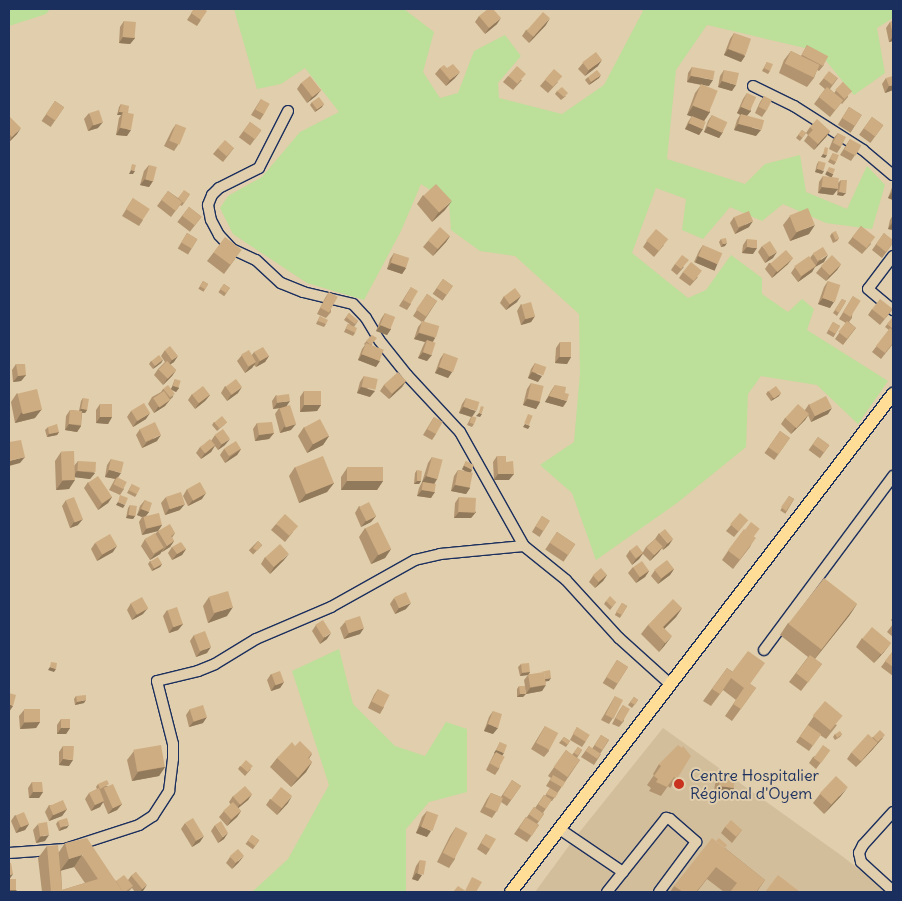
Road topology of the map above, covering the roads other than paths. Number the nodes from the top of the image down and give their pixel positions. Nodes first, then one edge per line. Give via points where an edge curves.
1 (753, 86) dead end
2 (288, 110) dead end
3 (893, 175) edge
4 (893, 256) edge
5 (893, 310) edge
6 (893, 394) edge
7 (893, 476) edge
8 (524, 546) junction
9 (764, 650) dead end
10 (670, 684) junction
11 (893, 812) edge
12 (560, 830) junction
13 (9, 853) edge
14 (623, 872) junction
15 (893, 891) edge
16 (511, 892) edge
17 (608, 892) edge
18 (659, 892) edge

1 - 3 street via 794,106 863,150
2 - 8 street via 259,168 218,188 212,195 208,205 219,235 232,249 256,260 281,282 303,292 353,304 407,375 460,432
4 - 5 street via 868,289
6 - 10 main road
7 - 9 street
8 - 10 street via 566,580 619,638
8 - 13 street via 440,554 415,560 331,607 256,639 215,664 157,681 173,744 173,760 169,791 153,816 139,825 65,849
10 - 12 main road
11 - 15 street via 859,853 861,862
12 - 14 street
12 - 16 main road
14 - 17 street
14 - 18 street via 662,821 670,819 696,842

